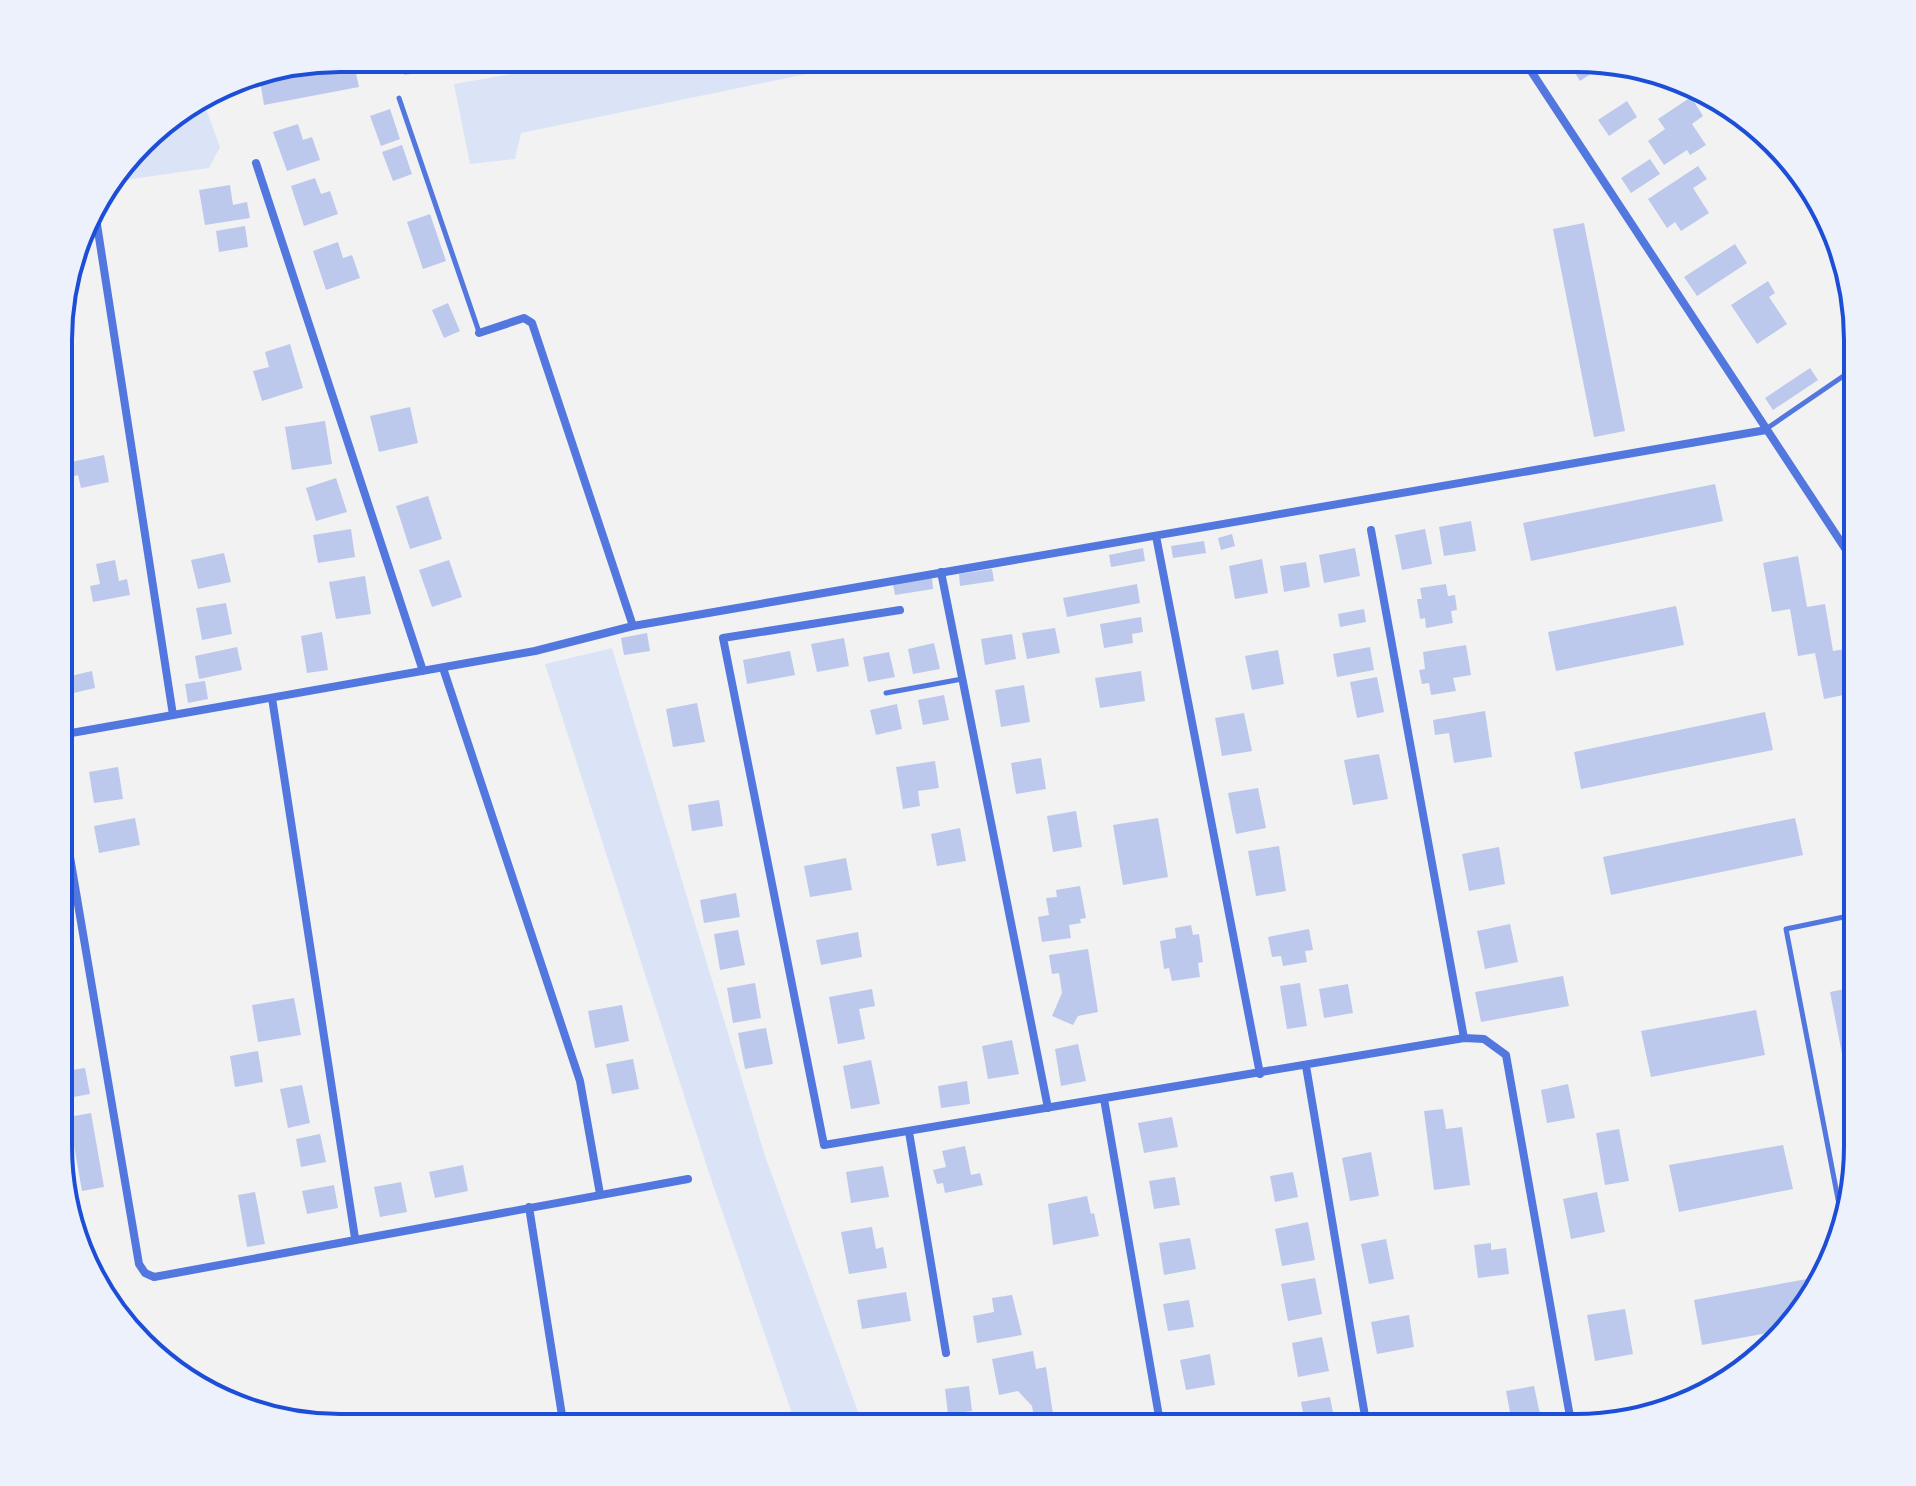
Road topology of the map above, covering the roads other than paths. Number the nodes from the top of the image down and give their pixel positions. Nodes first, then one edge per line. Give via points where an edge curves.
1 (1532, 73) edge
2 (399, 98) dead end
3 (256, 163) dead end
4 (97, 227) edge
5 (479, 333) joint
6 (1844, 376) edge
7 (1766, 430) junction
8 (1371, 530) dead end
9 (1156, 536) junction
10 (1844, 547) edge
11 (941, 572) junction
12 (900, 610) dead end
13 (633, 626) junction
14 (443, 668) junction
15 (423, 671) junction
16 (962, 679) junction
17 (886, 693) dead end
18 (272, 698) junction
19 (173, 715) junction
20 (72, 733) edge
21 (73, 873) edge
22 (1843, 917) edge
23 (1464, 1038) junction
24 (1306, 1066) junction
25 (1260, 1074) junction
26 (1104, 1099) junction
27 (1048, 1108) junction
28 (909, 1132) junction
29 (688, 1179) dead end
30 (600, 1194) junction
31 (1838, 1201) edge
32 (529, 1207) junction
33 (355, 1238) junction
34 (946, 1353) dead end
35 (562, 1413) edge
36 (1159, 1414) edge
37 (1365, 1414) edge
38 (1570, 1414) edge

1 - 7 street
2 - 5 lane
3 - 15 street
4 - 19 street
5 - 13 street via 524,318 532,323
6 - 7 lane
7 - 9 street
7 - 10 street
8 - 23 street
9 - 11 street
9 - 25 street
11 - 13 street
11 - 16 street
12 - 28 street via 723,638 824,1145
13 - 14 street
14 - 15 street
14 - 30 street via 580,1081
15 - 18 street
16 - 17 lane
16 - 27 street
18 - 19 street
18 - 33 street
19 - 20 street
21 - 33 street via 139,1264 145,1273 154,1277
22 - 31 lane via 1786,929
23 - 24 street
23 - 38 street via 1484,1039 1506,1055
24 - 25 street
24 - 37 street
25 - 26 street
26 - 27 street
26 - 36 street
27 - 28 street
28 - 34 street
29 - 30 street
30 - 32 street
32 - 33 street
32 - 35 street

